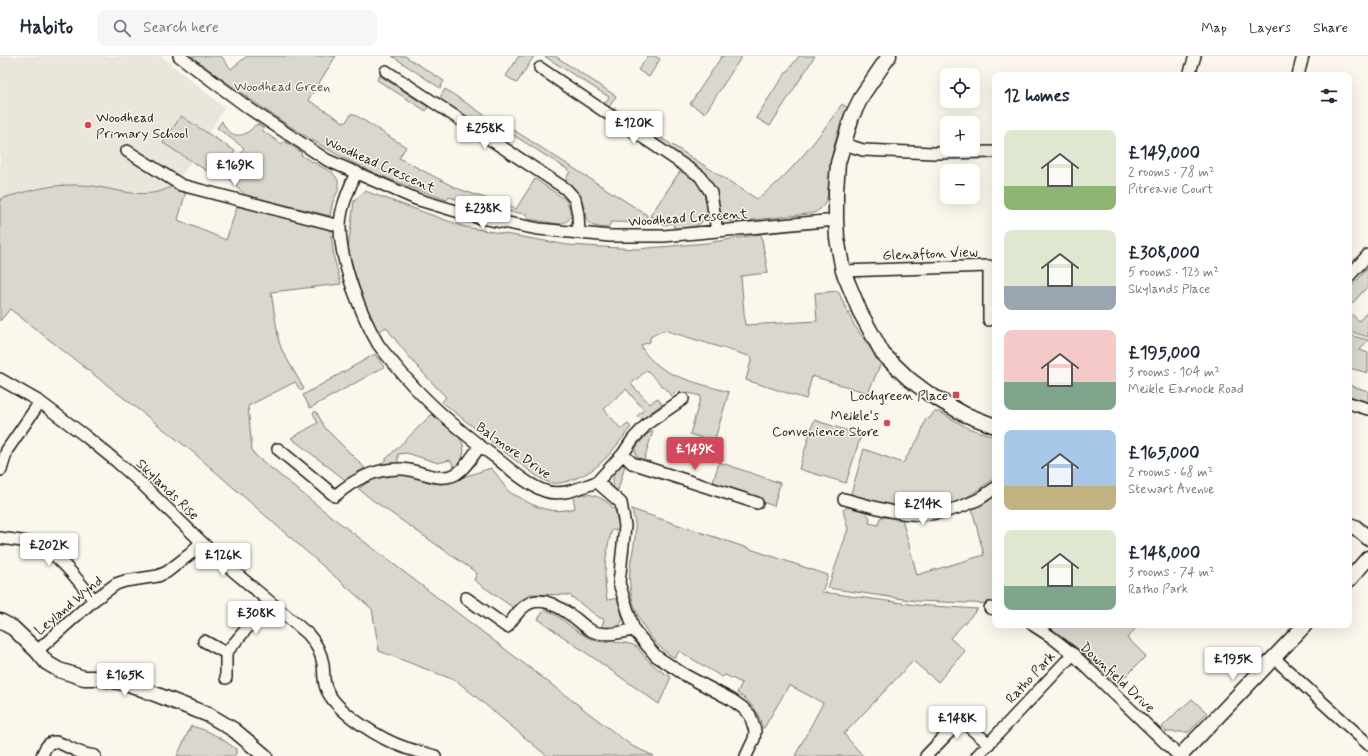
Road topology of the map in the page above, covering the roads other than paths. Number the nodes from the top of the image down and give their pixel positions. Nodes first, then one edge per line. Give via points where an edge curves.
1 (179, 56) edge
2 (889, 56) edge
3 (1195, 56) edge
4 (1303, 56) edge
5 (540, 68) dead end
6 (386, 71) dead end
7 (1190, 72) edge
8 (1299, 72) edge
9 (844, 144) junction
10 (127, 151) dead end
11 (992, 152) edge
12 (356, 172) junction
13 (836, 220) junction
14 (340, 226) junction
15 (717, 231) junction
16 (579, 233) junction
17 (1368, 255) edge
18 (843, 271) junction
19 (1352, 273) edge
20 (989, 320) dead end
21 (0, 379) edge
22 (683, 399) dead end
23 (40, 402) junction
24 (1352, 404) edge
25 (1368, 409) edge
26 (992, 425) edge
27 (480, 446) junction
28 (4, 449) edge
29 (278, 450) dead end
30 (623, 454) junction
31 (1, 470) dead end
32 (597, 482) junction
33 (992, 490) edge
34 (844, 498) dead end
35 (757, 503) dead end
36 (1352, 526) edge
37 (0, 538) edge
38 (1368, 538) edge
39 (201, 542) junction
40 (1368, 558) edge
41 (1352, 577) edge
42 (466, 598) dead end
43 (94, 600) junction
44 (269, 602) junction
45 (0, 621) edge
46 (1038, 628) edge
47 (1302, 628) edge
48 (634, 630) junction
49 (204, 641) dead end
50 (37, 651) junction
51 (226, 652) junction
52 (1072, 654) junction
53 (1274, 658) junction
54 (226, 678) dead end
55 (989, 744) junction
56 (1368, 744) edge
57 (257, 753) edge
58 (42, 756) edge
59 (95, 756) edge
60 (435, 756) edge
61 (746, 756) edge
62 (926, 756) edge
63 (977, 756) edge
64 (1180, 756) edge

1 - 12 street, Woodhead Crescent via 250,109 327,160
2 - 9 street via 863,94 852,116
3 - 7 street
4 - 8 street
5 - 15 street via 700,176 711,193
6 - 16 street via 566,189 575,199
9 - 11 street via 863,150
9 - 13 street via 838,163
10 - 14 street via 181,185
12 - 14 street, Balmore Drive via 343,205
12 - 16 street, Woodhead Crescent via 416,199 476,217 539,229
13 - 15 street, Woodhead Crescent
13 - 18 street
14 - 27 street, Balmore Drive via 348,273 361,310 378,344 428,402
15 - 16 street, Woodhead Crescent via 664,236
17 - 19 street
18 - 20 street, Glenafton View via 989,266
18 - 26 street via 860,312 883,354 929,394 964,414
21 - 23 street, Skylands Rise
22 - 30 street via 648,423
23 - 28 street
23 - 39 street, Skylands Rise via 142,483
24 - 25 street
27 - 29 street via 462,470 454,475 441,478 403,469 384,470 361,477 348,484 335,496
27 - 32 street, Balmore Drive via 545,491 558,493
28 - 31 street
30 - 32 street
30 - 35 street via 632,463
32 - 48 street via 621,503 625,526 620,583
33 - 34 street via 978,500 952,510 923,515 898,513
36 - 38 street
37 - 43 street via 42,547 62,563
39 - 43 street, Leyland Wynd via 168,572 158,576 125,580
39 - 44 street, Skylands Rise
40 - 41 street
42 - 48 street via 507,627 518,612 530,603 543,601 551,603 592,631 613,634
43 - 50 street, Leyland Wynd
44 - 51 street
44 - 60 street, Skylands Rise via 308,634 316,644 321,653 329,695 345,713 405,748
45 - 50 street via 13,628
46 - 52 street, Downfield Drive
47 - 53 street
48 - 61 street via 656,656 732,700 750,715 754,724 754,735
49 - 51 street
50 - 57 street via 47,663 72,675 129,684 209,716 224,723
51 - 54 street
52 - 55 street, Ratho Park
52 - 64 street, Downfield Drive
53 - 56 street
53 - 64 street
55 - 62 street via 961,720
55 - 63 street, Ratho Park
58 - 59 street via 46,747 58,742 76,751

